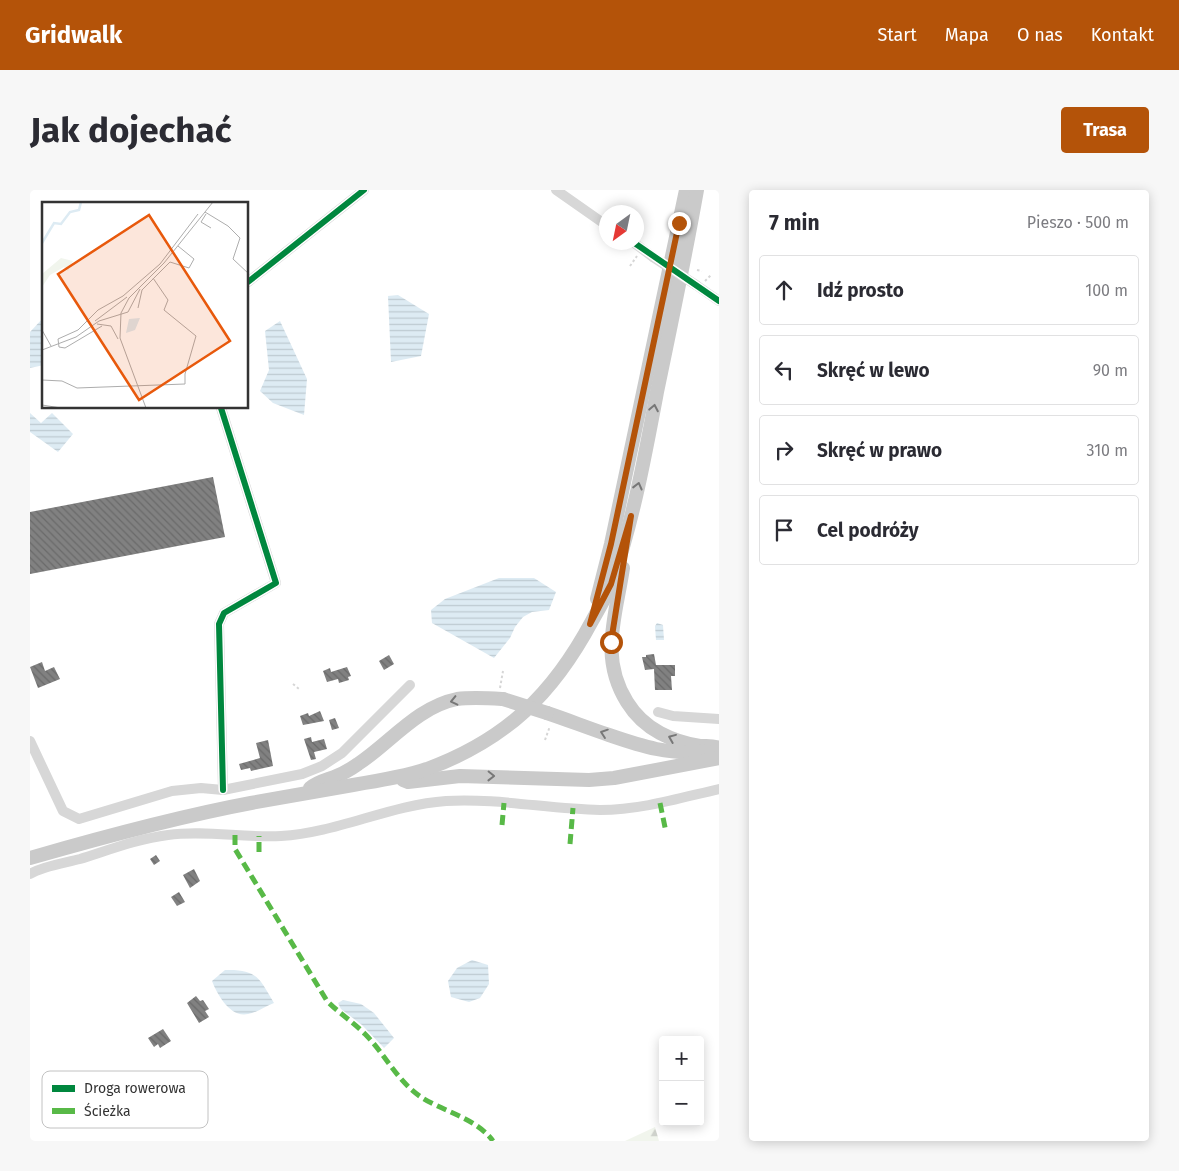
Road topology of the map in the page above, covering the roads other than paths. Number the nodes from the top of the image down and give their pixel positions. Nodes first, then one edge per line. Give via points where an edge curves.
1 (364, 190) edge
2 (556, 190) edge
3 (686, 190) edge
4 (697, 190) edge
5 (599, 220) edge
6 (644, 250) edge
7 (249, 281) edge
8 (719, 301) edge
9 (222, 409) edge
10 (631, 516) junction
11 (590, 624) junction
12 (410, 685) dead end
13 (658, 712) dead end
14 (719, 719) edge
15 (30, 741) edge
16 (719, 749) edge
17 (719, 758) edge
18 (397, 778) junction
19 (719, 789) edge
20 (223, 790) junction
21 (306, 793) junction
22 (30, 858) edge
23 (30, 874) edge

1 - 7 street
2 - 5 street
3 - 11 main road via 611,544
10 -> 4 main road
6 - 8 street, bridge via 700,283
9 - 20 street via 276,583 224,613 219,624
10 - 11 main road via 611,584
16 -> 10 main road via 714,745 674,740 656,730 632,709 616,681 611,642
11 - 18 main road via 568,664 518,718 459,756
12 - 20 street via 342,753 322,766 302,774
13 - 14 street
15 - 20 street via 63,811 79,819 172,791
16 -> 21 main road, bridge via 689,754 654,749 500,699 475,697 432,708 356,766 314,784
18 -> 17 main road via 408,782 460,776 589,780
18 - 21 main road
19 - 23 street via 630,808 601,810 446,801 395,809 298,834 168,835 137,841
21 - 22 main road via 171,820

